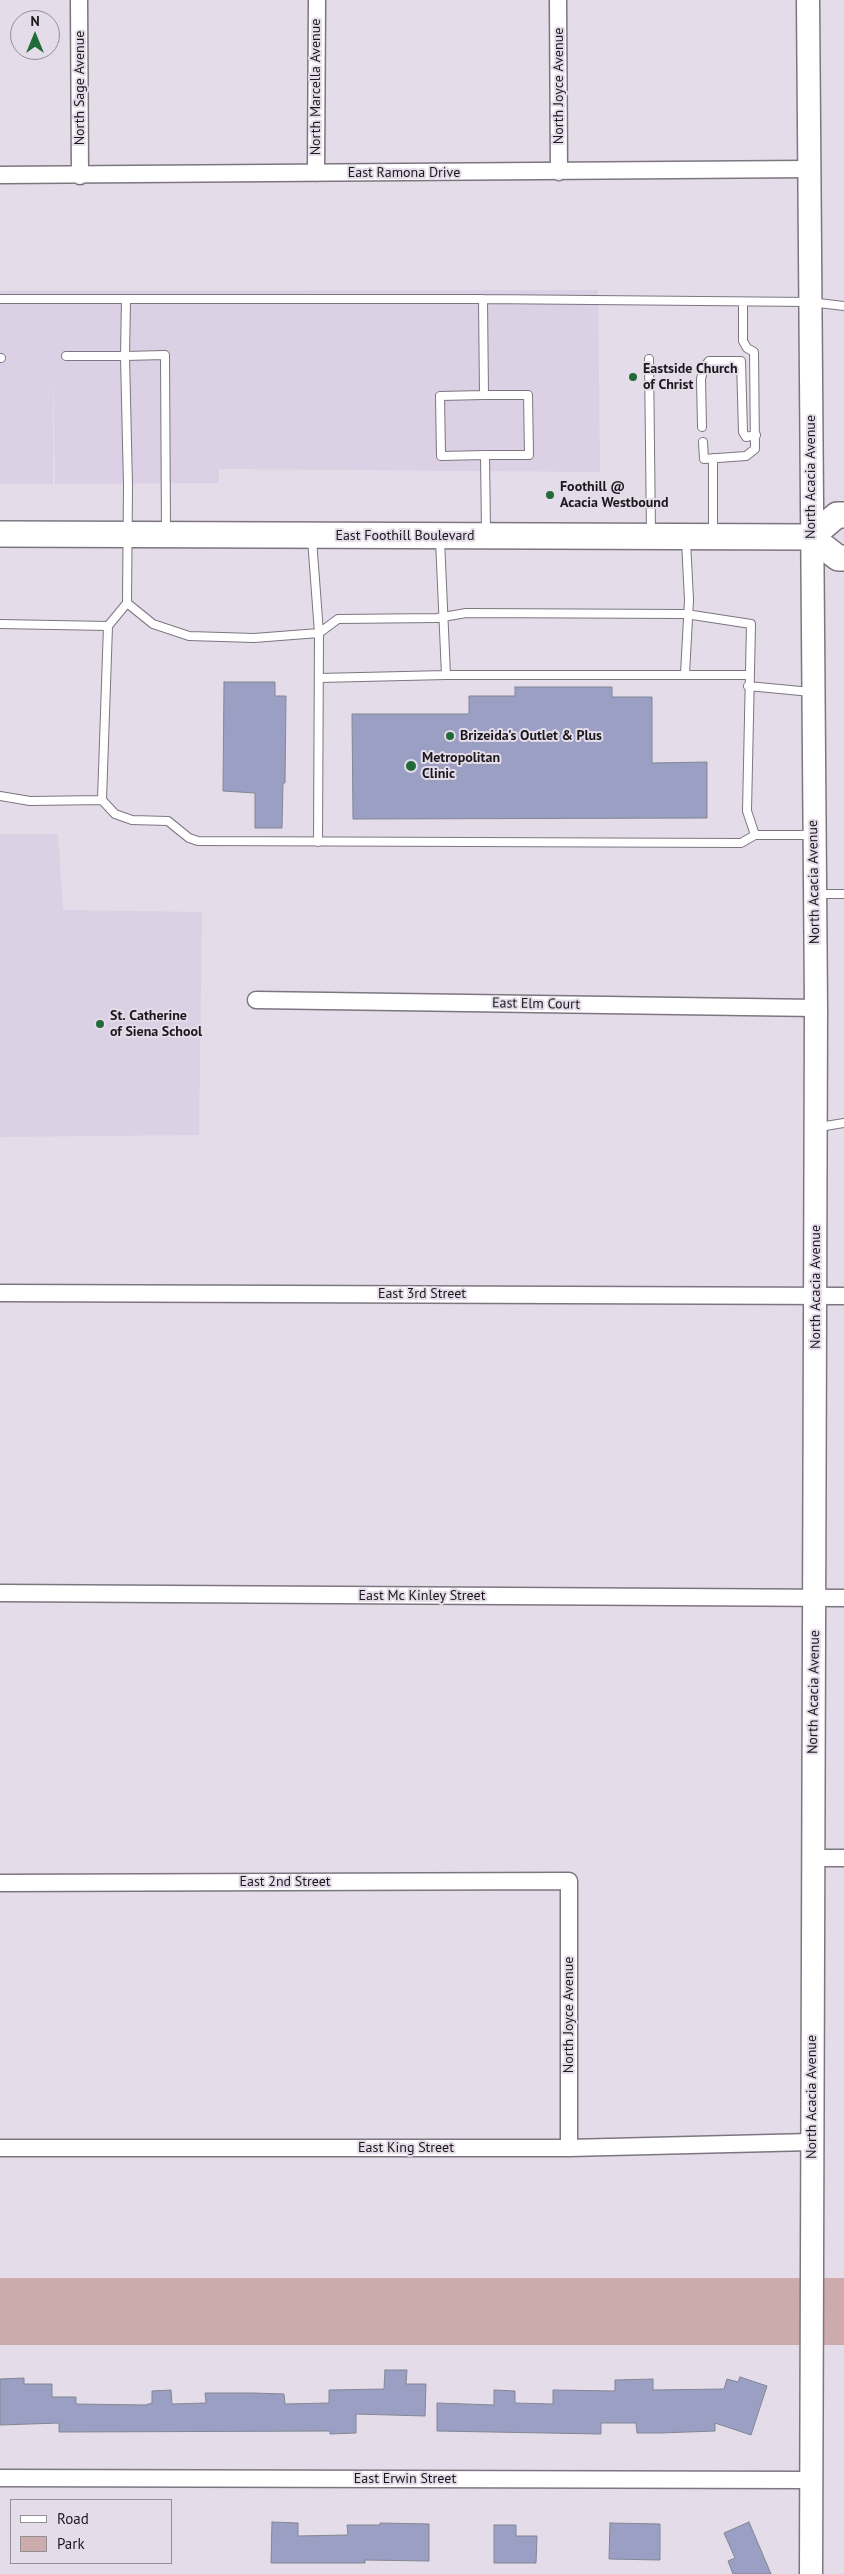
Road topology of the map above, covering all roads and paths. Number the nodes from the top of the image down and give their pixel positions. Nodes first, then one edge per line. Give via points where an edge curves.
1 (79, 0) edge
2 (317, 0) edge
3 (558, 0) edge
4 (808, 0) edge
5 (808, 170) junction
6 (559, 172) junction
7 (316, 173) junction
8 (0, 175) edge
9 (80, 176) junction
10 (0, 299) edge
11 (126, 299) junction
12 (483, 299) junction
13 (744, 302) junction
14 (810, 302) junction
15 (844, 306) edge
16 (66, 356) dead end
17 (126, 356) junction
18 (649, 359) dead end
19 (484, 394) junction
20 (702, 427) dead end
21 (756, 435) junction
22 (703, 442) dead end
23 (485, 455) junction
24 (713, 458) junction
25 (844, 515) edge
26 (0, 534) edge
27 (128, 534) junction
28 (166, 535) junction
29 (311, 535) junction
30 (440, 536) junction
31 (486, 536) junction
32 (651, 536) junction
33 (686, 536) junction
34 (713, 536) junction
35 (811, 537) junction
36 (844, 558) edge
37 (127, 602) junction
38 (686, 614) junction
39 (444, 617) junction
40 (0, 624) edge
41 (108, 626) junction
42 (319, 633) junction
43 (685, 674) junction
44 (749, 674) junction
45 (446, 675) junction
46 (319, 678) junction
47 (748, 686) junction
48 (812, 692) junction
49 (0, 796) edge
50 (102, 800) junction
51 (755, 835) junction
52 (814, 835) junction
53 (318, 842) junction
54 (814, 894) junction
55 (844, 894) edge
56 (256, 1000) dead end
57 (816, 1008) junction
58 (844, 1123) edge
59 (816, 1127) junction
60 (0, 1293) edge
61 (816, 1296) junction
62 (844, 1296) edge
63 (0, 1593) edge
64 (816, 1598) junction
65 (844, 1598) edge
66 (812, 1858) junction
67 (844, 1858) edge
68 (569, 1881) joint
69 (0, 1883) edge
70 (811, 2142) junction
71 (0, 2148) edge
72 (569, 2148) junction
73 (0, 2478) edge
74 (810, 2480) junction
75 (811, 2574) edge

1 - 9 street, North Sage Avenue
2 - 7 street, North Marcella Avenue
3 - 6 street, North Joyce Avenue
4 - 5 street, North Acacia Avenue
5 - 6 street, East Ramona Drive
5 - 14 street, North Acacia Avenue
6 - 7 street, East Ramona Drive
7 - 9 street, East Ramona Drive
8 - 9 street, East Ramona Drive
10 - 11 lane
11 - 12 lane
11 - 17 lane
12 - 13 lane
12 - 19 lane
13 - 14 lane
13 - 21 lane via 743,341 754,352
14 - 15 lane
14 - 35 street, North Acacia Avenue
16 - 17 lane
17 - 27 lane
17 - 28 lane via 165,355
18 - 32 lane
19 - 23 lane via 528,395 529,455
19 - 23 lane via 440,396 441,456
20 - 21 lane via 701,379 704,367 710,361 741,361 743,432 746,437
21 - 24 lane via 755,450 746,456
22 - 24 lane via 704,458
23 - 31 lane
24 - 34 lane
25 - 35 main road via 836,515
26 - 27 main road, East Foothill Boulevard
27 - 28 main road, East Foothill Boulevard
27 - 37 lane
28 - 29 main road, East Foothill Boulevard
29 - 30 main road, East Foothill Boulevard
29 - 42 lane
30 - 31 main road, East Foothill Boulevard
30 - 39 lane
31 - 32 main road, East Foothill Boulevard
32 - 33 main road, East Foothill Boulevard
33 - 34 main road, East Foothill Boulevard
33 - 38 lane via 689,600
34 - 35 main road, East Foothill Boulevard
35 - 36 main road via 838,558
35 - 48 street, North Acacia Avenue
37 - 41 lane
37 - 42 lane via 152,624 189,636 254,638
38 - 39 lane via 466,613
38 - 43 lane
38 - 44 lane via 751,624
39 - 42 lane via 338,619
39 - 45 lane
40 - 41 lane
41 - 50 lane
42 - 46 lane
43 - 44 lane
43 - 45 lane
44 - 47 lane
45 - 46 lane
46 - 53 lane
47 - 48 lane
47 - 51 lane via 746,811
48 - 52 street, North Acacia Avenue
49 - 50 lane via 30,802
50 - 53 lane via 115,814 132,820 168,821 198,841
51 - 52 lane
51 - 53 lane via 741,843
52 - 54 street, North Acacia Avenue
54 - 55 lane
54 - 57 street, North Acacia Avenue
56 - 57 street, East Elm Court
57 - 59 street, North Acacia Avenue
58 - 59 lane
59 - 61 street, North Acacia Avenue
60 - 61 street, East 3rd Street
61 - 62 street, East 3rd Street
61 - 64 street, North Acacia Avenue
63 - 64 street, East Mc Kinley Street
64 - 65 street, East Mc Kinley Street
64 - 66 street, North Acacia Avenue
66 - 67 street
66 - 70 street, North Acacia Avenue
68 - 69 street, East 2nd Street
68 - 72 street, North Joyce Avenue
70 - 72 street, East King Street
70 - 74 street, North Acacia Avenue
71 - 72 street, East King Street
73 - 74 street, East Erwin Street
74 - 75 street, North Acacia Avenue

